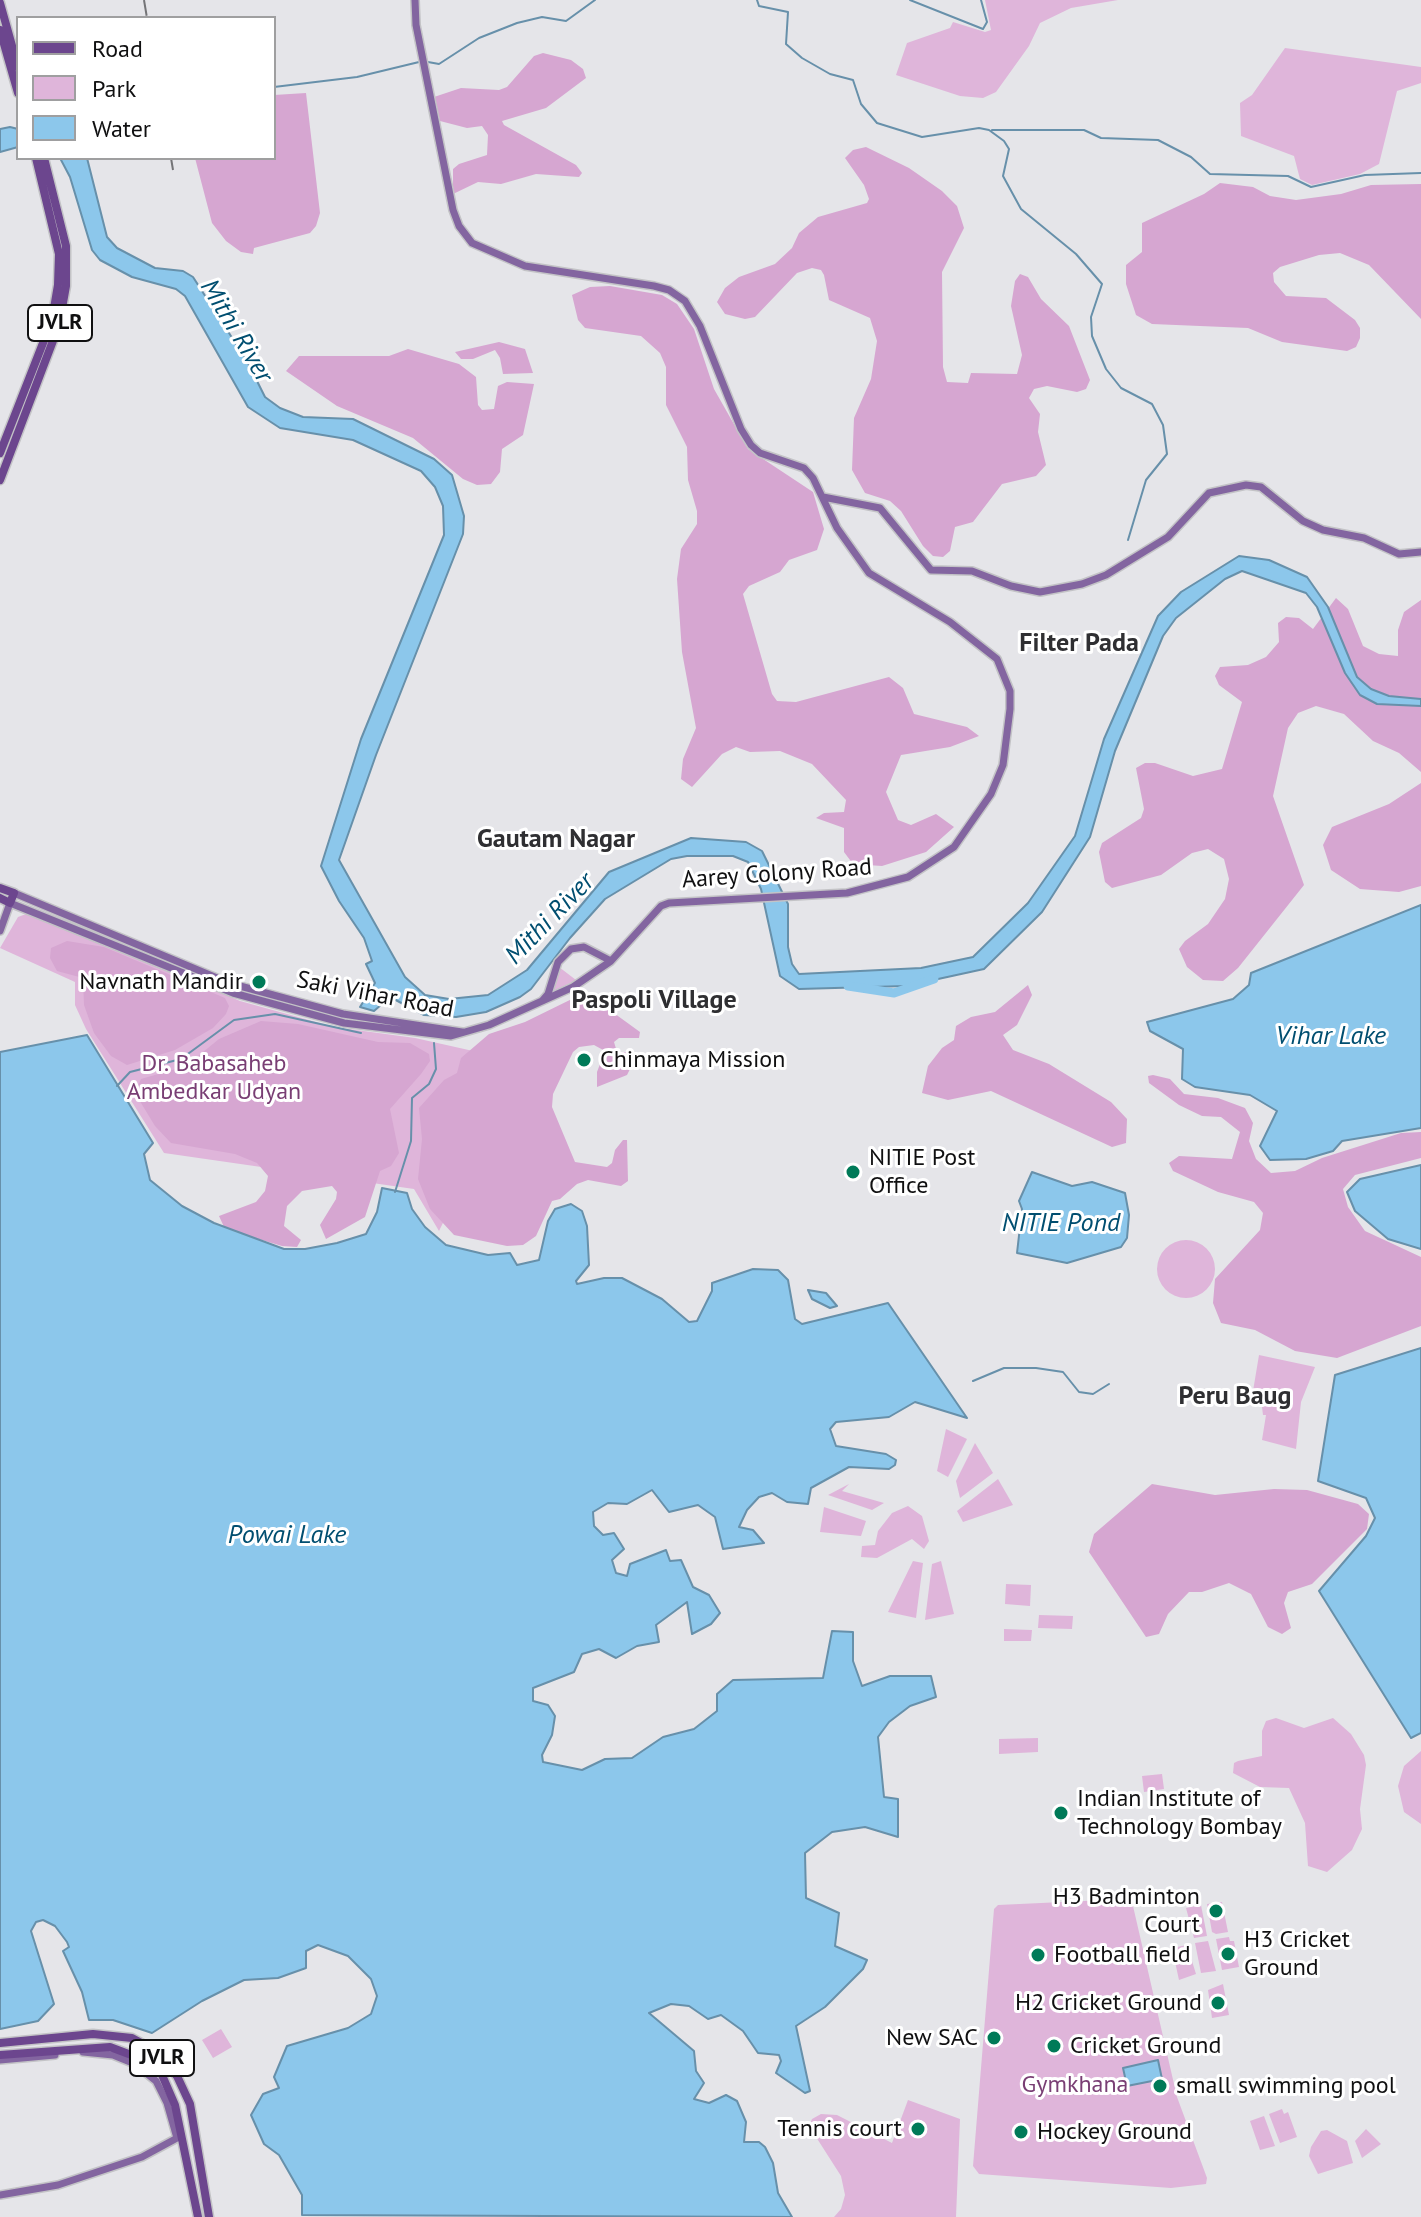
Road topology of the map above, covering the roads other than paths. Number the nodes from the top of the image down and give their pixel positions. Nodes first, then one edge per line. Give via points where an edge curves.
1 (415, 0) edge
2 (0, 3) edge
3 (0, 30) edge
4 (16, 60) edge
5 (16, 86) edge
6 (36, 160) edge
7 (44, 160) edge
8 (0, 453) edge
9 (0, 480) edge
10 (823, 497) junction
11 (1421, 552) edge
12 (1, 891) edge
13 (14, 893) junction
14 (10, 903) junction
15 (66, 915) junction
16 (62, 924) junction
17 (0, 931) edge
18 (611, 961) junction
19 (539, 1004) junction
20 (327, 1014) junction
21 (464, 1032) joint
22 (0, 2043) edge
23 (0, 2058) edge
24 (180, 2137) junction
25 (0, 2195) edge
26 (198, 2217) edge
27 (209, 2217) edge

1 - 10 main road, Aarey Colony Road via 453,210 472,243 543,272 654,286 685,301 751,445 804,468
2 - 4 main road
3 - 5 main road
6 - 8 main road, JVLR via 59,254 58,285 52,320
7 - 9 main road, JVLR via 66,246 66,286 50,352
10 - 11 main road via 880,508 931,570 972,571 1040,592 1106,575 1168,537 1209,493 1246,485 1261,487 1294,515 1323,530 1364,538 1399,554
10 - 18 main road, Aarey Colony Road via 837,528 869,573 950,622 997,659 1010,691 1010,709 1003,765 991,794 954,847 908,877 880,887 790,897 682,900 661,906
12 - 13 main road
12 - 14 main road
13 - 14 main road
13 - 15 main road, Saki Vihar Road
14 - 16 main road, Saki Vihar Road
14 - 17 main road
15 - 16 main road
15 - 20 main road, Saki Vihar Road via 229,983
16 - 20 main road, Saki Vihar Road via 195,980
18 - 19 main road, Aarey Colony Road
18 - 19 main road via 584,947 571,949 558,962 548,994
19 - 21 main road, Aarey Colony Road
20 - 21 main road, Saki Vihar Road
22 - 27 main road, JVLR via 93,2034 132,2038 154,2050 177,2076 190,2104
23 - 24 main road, JVLR via 110,2047 142,2059 162,2075
24 - 25 main road via 142,2157 58,2185
24 - 26 main road, JVLR

